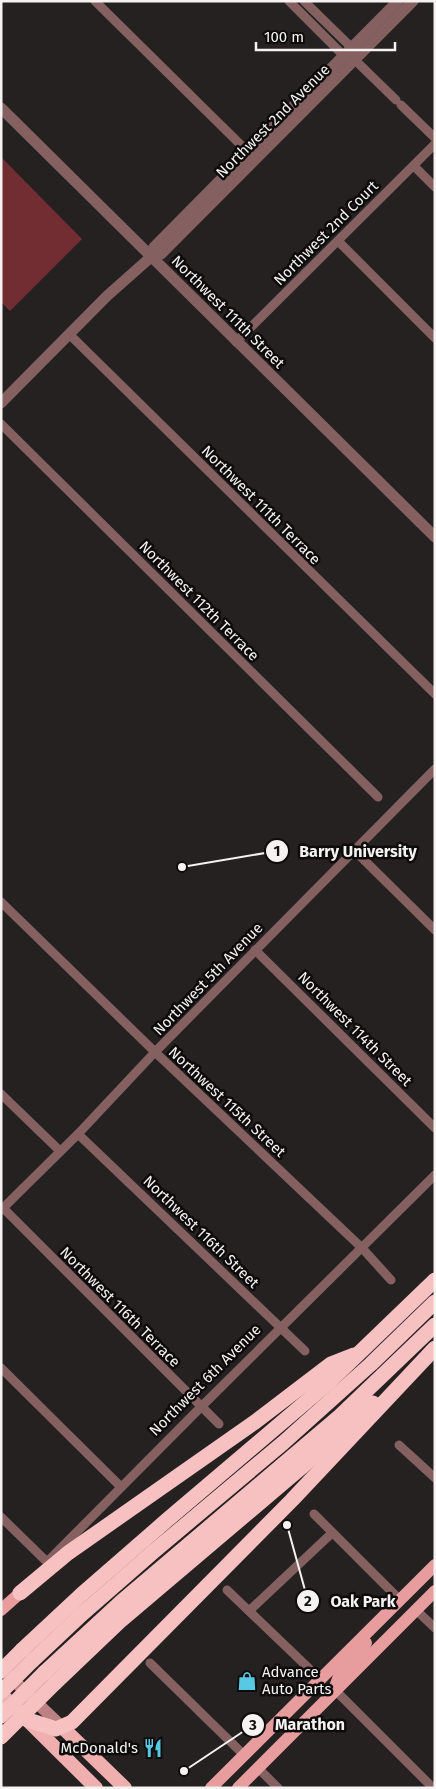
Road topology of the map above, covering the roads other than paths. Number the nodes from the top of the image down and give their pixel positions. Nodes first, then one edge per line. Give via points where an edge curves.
1 (95, 1) edge
2 (289, 1) edge
3 (304, 1) edge
4 (398, 1) edge
5 (413, 1) edge
6 (350, 55) junction
7 (1, 108) edge
8 (435, 138) edge
9 (435, 144) edge
10 (252, 156) junction
11 (414, 166) junction
12 (435, 187) edge
13 (338, 241) junction
14 (151, 257) junction
15 (69, 334) junction
16 (435, 338) edge
17 (236, 342) junction
18 (1, 403) edge
19 (1, 424) edge
20 (435, 537) edge
21 (435, 694) edge
22 (435, 769) edge
23 (378, 797) dead end
24 (355, 851) junction
25 (1, 902) edge
26 (435, 930) edge
27 (256, 950) junction
28 (155, 1052) junction
29 (1, 1094) edge
30 (435, 1128) edge
31 (78, 1134) junction
32 (60, 1151) junction
33 (435, 1175) edge
34 (2, 1209) edge
35 (362, 1248) junction
36 (391, 1280) dead end
37 (435, 1280) edge
38 (435, 1302) edge
39 (435, 1325) edge
40 (282, 1328) junction
41 (435, 1343) edge
42 (435, 1348) edge
43 (305, 1351) dead end
44 (360, 1353) junction
45 (1, 1368) edge
46 (200, 1407) junction
47 (218, 1424) dead end
48 (399, 1445) dead end
49 (435, 1478) edge
50 (121, 1487) junction
51 (314, 1514) dead end
52 (1, 1518) edge
53 (332, 1532) junction
54 (47, 1562) junction
55 (435, 1565) edge
56 (227, 1590) dead end
57 (435, 1591) edge
58 (20, 1593) junction
59 (400, 1600) junction
60 (1, 1610) edge
61 (416, 1610) junction
62 (249, 1611) junction
63 (373, 1627) junction
64 (435, 1628) edge
65 (27, 1656) junction
66 (150, 1663) dead end
67 (1, 1670) edge
68 (50, 1678) junction
69 (320, 1679) junction
70 (334, 1690) junction
71 (1, 1693) edge
72 (1, 1716) edge
73 (28, 1720) junction
74 (62, 1727) junction
75 (1, 1737) edge
76 (278, 1748) junction
77 (244, 1754) junction
78 (258, 1768) junction
79 (96, 1788) edge
80 (125, 1788) edge
81 (211, 1788) edge
82 (238, 1788) edge
83 (278, 1788) edge
84 (433, 1788) edge

1 - 10 street
2 - 6 street
3 - 6 street
4 - 6 street, Northwest 2nd Avenue
5 - 6 street, Northwest 2nd Avenue
6 - 8 street
6 - 10 street, Northwest 2nd Avenue
7 - 14 street, Northwest 111th Street
9 - 11 street, Northwest 2nd Court
10 - 14 street, Northwest 2nd Avenue via 160,254
11 - 12 street
11 - 13 street, Northwest 2nd Court
13 - 16 street
13 - 17 street, Northwest 2nd Court
14 - 15 street, Northwest 2nd Avenue
14 - 17 street, Northwest 111th Street
15 - 18 street, Northwest 2nd Avenue
15 - 21 street, Northwest 111th Terrace
17 - 20 street, Northwest 111th Street
19 - 23 street, Northwest 112th Terrace
22 - 24 street, Northwest 5th Avenue
24 - 26 street
24 - 27 street, Northwest 5th Avenue
25 - 28 street, Northwest 115th Street
27 - 28 street, Northwest 5th Avenue
27 - 30 street, Northwest 114th Street
28 - 31 street, Northwest 5th Avenue
28 - 35 street, Northwest 115th Street
29 - 32 street
31 - 32 street, Northwest 5th Avenue
31 - 40 street, Northwest 116th Street
32 - 34 street, Northwest 5th Avenue
33 - 35 street, Northwest 6th Avenue
34 - 46 street, Northwest 116th Terrace
35 - 36 street, Northwest 115th Street
35 - 40 street, Northwest 6th Avenue
37 - 44 highway
38 - 65 highway via 284,1443 82,1614
39 - 68 highway via 340,1416 122,1602
40 - 43 street, Northwest 116th Street
40 - 46 street, Northwest 6th Avenue
41 - 68 highway via 303,1466
42 - 74 highway via 292,1500 72,1722
44 - 58 highway via 331,1364 255,1422 68,1553
44 - 65 highway via 81,1595
45 - 50 street
46 - 47 street, Northwest 116th Terrace
46 - 50 street, Northwest 6th Avenue
48 - 49 street
50 - 54 street, Northwest 6th Avenue
51 - 53 street
52 - 54 street
53 - 59 street
53 - 62 street
54 - 58 street, Northwest 6th Avenue
55 - 59 main road
56 - 62 street
57 - 61 main road
58 - 60 main road, Northwest 6th Avenue
59 - 63 main road
61 - 64 street
61 - 70 main road
62 - 69 street
63 - 69 main road
63 - 70 main road via 363,1648 340,1673
65 - 67 highway, bridge
65 - 71 highway, bridge
66 - 77 street
67 - 74 main road
68 - 72 highway, bridge
68 - 75 highway, bridge
69 - 76 main road via 313,1702 282,1733
69 - 77 main road
70 - 76 main road
70 - 84 street
71 - 73 highway
73 - 74 highway via 56,1729
73 - 79 highway
74 - 80 highway
76 - 78 main road
77 - 81 main road
78 - 82 main road
78 - 83 street

